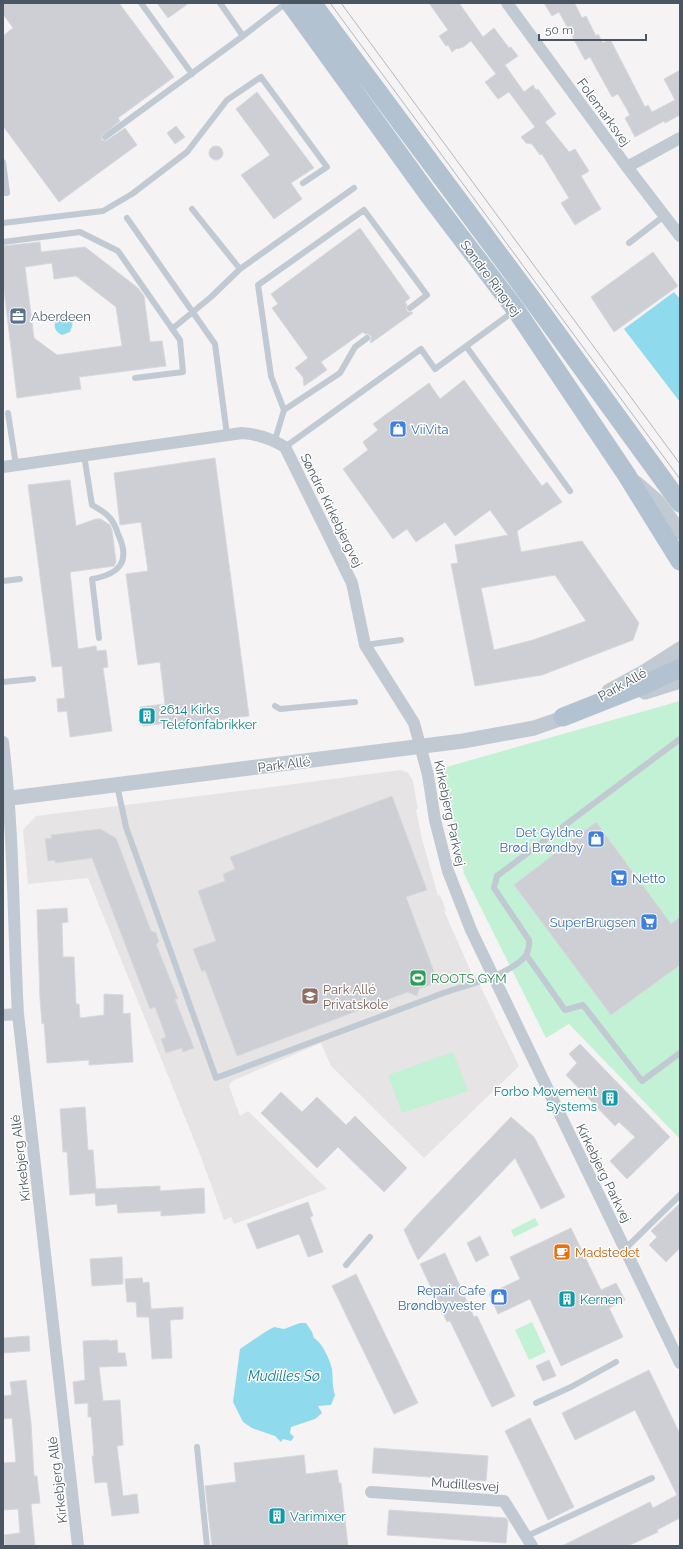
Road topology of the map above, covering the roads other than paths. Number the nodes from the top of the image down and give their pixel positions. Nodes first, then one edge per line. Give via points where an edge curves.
1 (140, 3) edge
2 (220, 3) edge
3 (286, 3) edge
4 (290, 3) edge
5 (312, 3) edge
6 (507, 3) edge
7 (244, 36) junction
8 (192, 74) junction
9 (105, 137) dead end
10 (680, 138) edge
11 (3, 162) edge
12 (627, 167) junction
13 (303, 183) dead end
14 (354, 188) dead end
15 (3, 193) edge
16 (192, 209) dead end
17 (664, 216) junction
18 (127, 218) dead end
19 (3, 223) edge
20 (680, 236) edge
21 (3, 242) edge
22 (629, 243) dead end
23 (240, 269) junction
24 (410, 308) dead end
25 (516, 310) junction
26 (192, 312) junction
27 (172, 328) junction
28 (367, 338) dead end
29 (466, 346) junction
30 (135, 378) dead end
31 (284, 410) junction
32 (8, 414) dead end
33 (227, 435) junction
34 (280, 444) junction
35 (84, 455) junction
36 (16, 465) junction
37 (3, 467) edge
38 (626, 474) junction
39 (570, 491) dead end
40 (680, 503) edge
41 (680, 532) edge
42 (680, 561) edge
43 (20, 579) dead end
44 (3, 581) edge
45 (99, 638) dead end
46 (401, 640) dead end
47 (365, 646) junction
48 (680, 649) edge
49 (680, 668) edge
50 (33, 679) dead end
51 (680, 681) edge
52 (3, 682) edge
53 (355, 702) dead end
54 (275, 706) dead end
55 (563, 717) junction
56 (680, 739) edge
57 (3, 742) edge
58 (421, 746) junction
59 (117, 785) junction
60 (5, 799) edge
61 (7, 846) edge
62 (527, 956) junction
63 (493, 976) junction
64 (18, 1014) junction
65 (3, 1015) edge
66 (680, 1053) edge
67 (680, 1195) edge
68 (370, 1237) dead end
69 (625, 1248) junction
70 (346, 1265) dead end
71 (616, 1362) dead end
72 (680, 1363) edge
73 (536, 1403) dead end
74 (197, 1447) dead end
75 (652, 1478) dead end
76 (371, 1492) dead end
77 (529, 1541) edge
78 (78, 1546) edge
79 (207, 1546) edge

1 - 8 lane
2 - 7 lane
3 - 7 lane
4 - 25 main road, Søndre Ringvej via 428,194
5 - 40 main road, Søndre Ringvej
6 - 12 street, Folemarksvej
7 - 8 lane
8 - 9 lane
10 - 12 street
11 - 15 lane via 7,193
12 - 17 street, Folemarksvej
13 - 19 lane via 327,167 260,77 227,100 187,152 132,194 102,211
14 - 23 lane
16 - 23 lane
17 - 20 street, Folemarksvej
17 - 22 lane
18 - 26 lane
21 - 27 lane via 80,232 118,251
23 - 26 lane
24 - 31 lane via 427,295 364,210 258,285 271,376
25 - 29 lane
25 - 38 main road, Søndre Ringvej
26 - 27 lane
26 - 33 lane via 215,344
27 - 30 lane via 180,340 183,372
28 - 31 lane via 355,347 340,373
29 - 34 lane via 435,368 421,349
29 - 39 lane
31 - 34 lane
32 - 36 lane
33 - 34 street via 251,434
33 - 35 street
34 - 47 street, Søndre Kirkebjergvej via 352,583
35 - 36 street
35 - 45 lane via 92,504 111,519 123,549 123,560 117,570 104,577 92,579
36 - 37 street
38 - 41 street via 658,502
38 - 42 main road, Søndre Ringvej
43 - 44 lane
46 - 47 lane
47 - 58 street, Søndre Kirkebjergvej via 414,723
48 - 55 street, Park Allé
49 - 55 main road
50 - 52 lane
51 - 55 street, Park Allé
53 - 54 lane via 280,709
55 - 58 street, Park Allé via 534,728
56 - 62 lane via 497,876 494,888 529,940
57 - 60 street, Kirkebjerg Allé via 7,774
58 - 59 street, Park Allé
58 - 63 street, Kirkebjerg Parkvej via 448,872
59 - 60 street, Park Allé
59 - 63 lane via 128,833 216,1078
60 - 61 street, Kirkebjerg Allé
61 - 64 street, Kirkebjerg Allé
62 - 63 lane via 518,964
62 - 66 lane via 564,1010 583,1005 642,1081
63 - 69 street, Kirkebjerg Parkvej
64 - 65 street
64 - 78 street, Kirkebjerg Allé
67 - 69 lane
68 - 70 lane
69 - 72 street, Kirkebjerg Parkvej
71 - 73 lane
74 - 79 lane
75 - 77 lane
76 - 77 street, Mudillesvej via 504,1501

